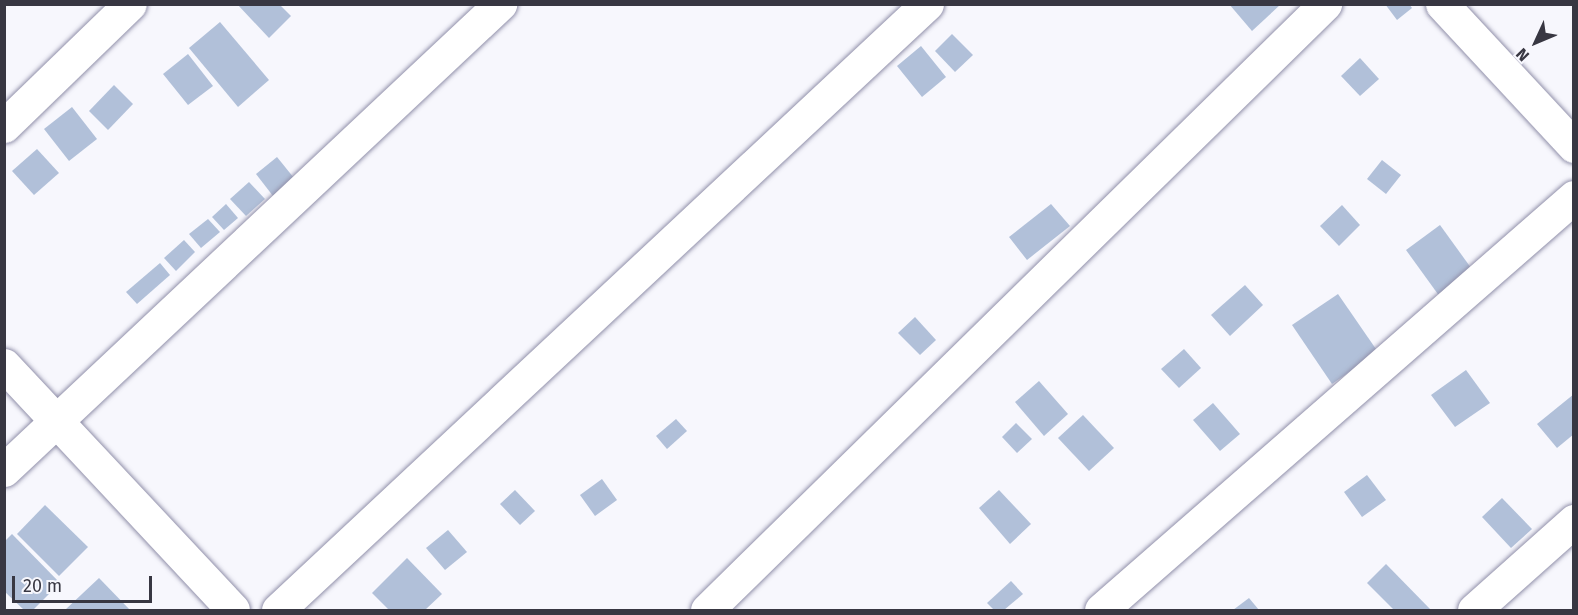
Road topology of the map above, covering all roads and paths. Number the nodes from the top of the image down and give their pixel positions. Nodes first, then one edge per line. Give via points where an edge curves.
1 (130, 4) edge
2 (500, 4) edge
3 (927, 4) edge
4 (1325, 4) edge
5 (1442, 4) edge
6 (4, 126) edge
7 (1574, 146) edge
8 (1574, 197) edge
9 (4, 365) edge
10 (58, 421) junction
11 (4, 470) edge
12 (1574, 521) edge
13 (233, 610) edge
14 (278, 610) edge
15 (707, 610) edge
16 (1101, 610) edge
17 (1474, 610) edge

1 - 6 street
2 - 10 street
3 - 14 street
4 - 15 street
5 - 7 street
8 - 16 street
9 - 10 street
10 - 11 street
10 - 13 street
12 - 17 street

